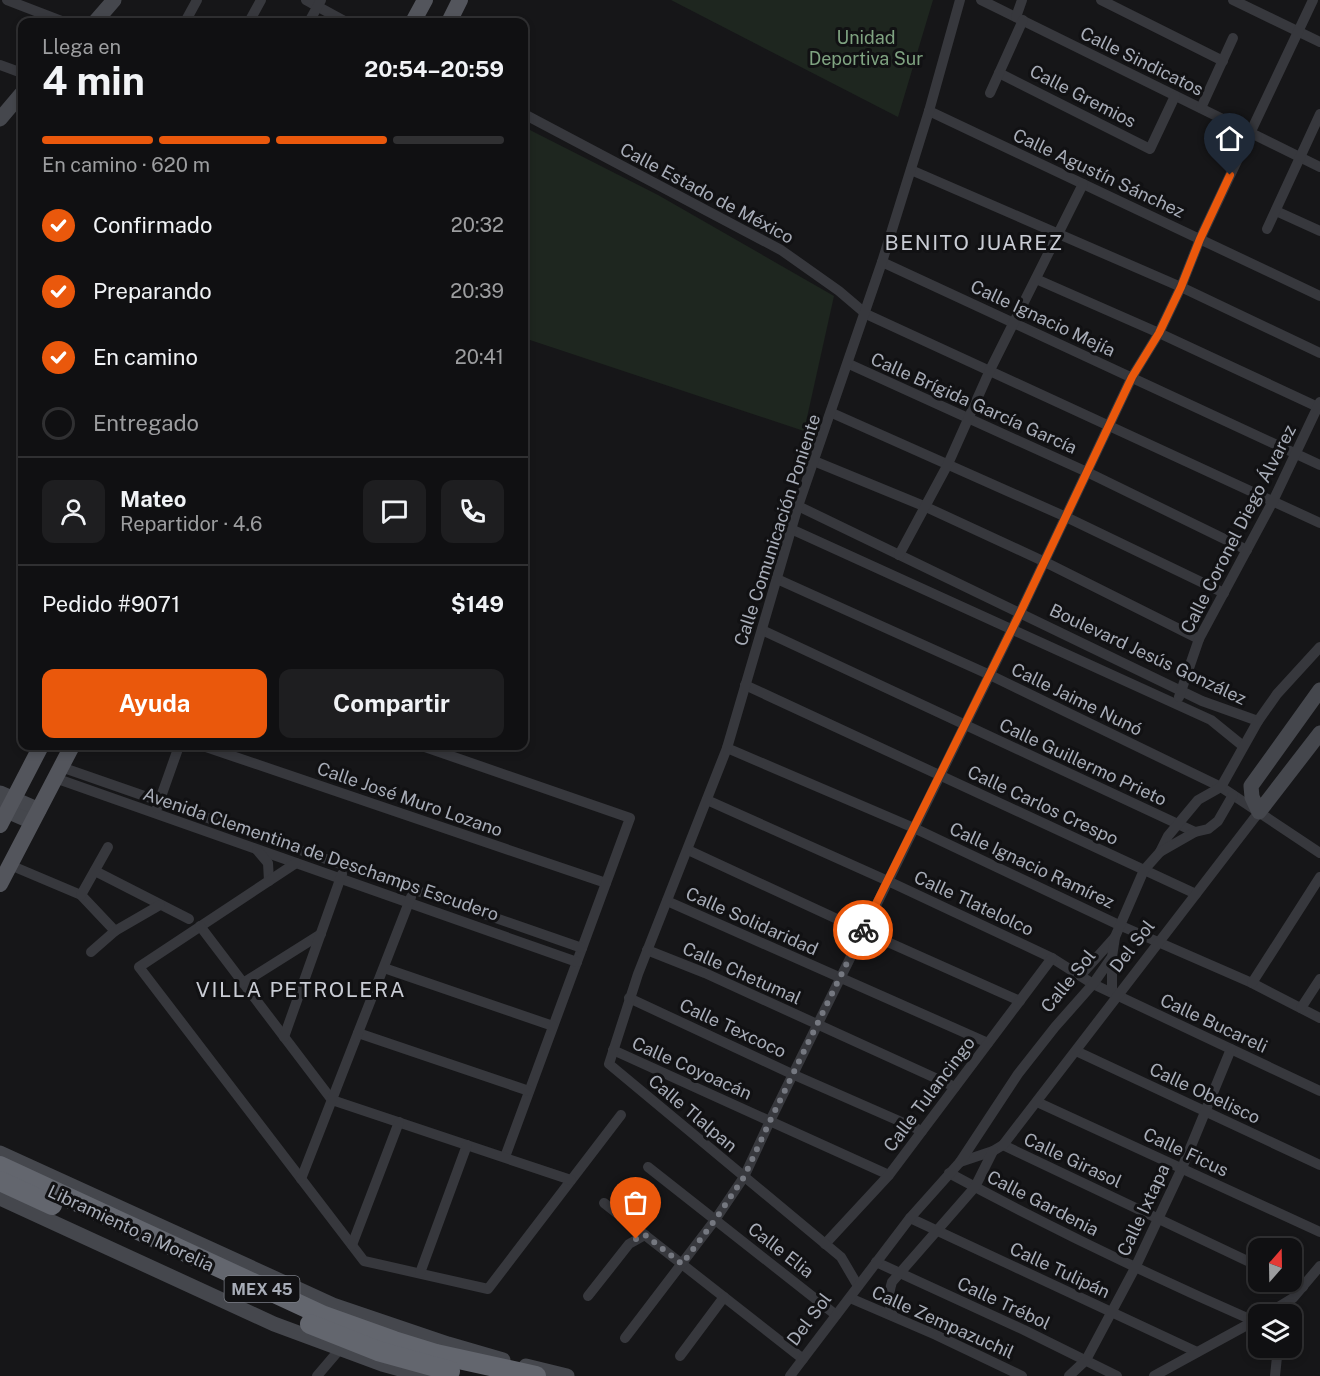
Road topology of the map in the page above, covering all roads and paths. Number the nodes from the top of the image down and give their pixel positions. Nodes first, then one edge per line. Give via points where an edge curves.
1 (7, 0) edge
2 (102, 0) edge
3 (114, 0) edge
4 (197, 0) edge
5 (261, 0) edge
6 (306, 0) edge
7 (425, 0) edge
8 (460, 0) edge
9 (960, 0) edge
10 (981, 0) edge
11 (1022, 0) edge
12 (1101, 0) edge
13 (1233, 0) edge
14 (1313, 0) edge
15 (319, 3) edge
16 (54, 18) edge
17 (86, 18) edge
18 (98, 18) edge
19 (187, 18) edge
20 (251, 18) edge
21 (311, 18) edge
22 (340, 18) edge
23 (415, 18) edge
24 (450, 18) edge
25 (1019, 19) junction
26 (1298, 32) junction
27 (1233, 38) dead end
28 (1320, 42) edge
29 (1223, 61) junction
30 (0, 65) edge
31 (18, 72) edge
32 (999, 72) junction
33 (990, 93) dead end
34 (1175, 96) junction
35 (18, 98) edge
36 (1201, 108) junction
37 (18, 111) edge
38 (929, 111) junction
39 (1320, 114) edge
40 (528, 116) edge
41 (0, 119) edge
42 (0, 133) edge
43 (1251, 133) junction
44 (1300, 157) junction
45 (1320, 167) edge
46 (911, 170) junction
47 (1083, 184) junction
48 (1276, 211) junction
49 (1267, 229) dead end
50 (1320, 231) edge
51 (1059, 232) junction
52 (1200, 239) junction
53 (882, 262) junction
54 (1035, 279) junction
55 (1181, 287) junction
56 (1320, 296) edge
57 (866, 314) junction
58 (1014, 322) junction
59 (1159, 333) junction
60 (1320, 353) edge
61 (849, 364) junction
62 (990, 370) junction
63 (1132, 377) junction
64 (1319, 406) edge
65 (832, 413) junction
66 (970, 418) junction
67 (1109, 425) junction
68 (1296, 453) junction
69 (814, 461) junction
70 (948, 464) junction
71 (1320, 465) edge
72 (1087, 472) junction
73 (1273, 501) junction
74 (798, 506) junction
75 (926, 507) junction
76 (1066, 517) junction
77 (1320, 523) edge
78 (791, 529) junction
79 (1247, 550) junction
80 (899, 555) junction
81 (1045, 562) junction
82 (777, 579) junction
83 (1224, 593) junction
84 (1020, 613) junction
85 (762, 630) junction
86 (1012, 630) junction
87 (1199, 639) junction
88 (1320, 647) edge
89 (990, 675) junction
90 (745, 685) junction
91 (1182, 690) junction
92 (1320, 690) edge
93 (1202, 700) junction
94 (1177, 705) junction
95 (1211, 720) junction
96 (1258, 721) junction
97 (965, 725) junction
98 (1320, 733) edge
99 (1243, 746) junction
100 (727, 748) junction
101 (39, 750) edge
102 (70, 750) edge
103 (178, 750) edge
104 (215, 750) edge
105 (434, 750) edge
106 (58, 772) junction
107 (940, 776) junction
108 (1221, 787) junction
109 (1233, 795) junction
110 (707, 800) junction
111 (160, 801) junction
112 (4, 807) edge
113 (1259, 812) junction
114 (155, 813) junction
115 (35, 816) junction
116 (1178, 824) junction
117 (914, 828) junction
118 (1195, 832) junction
119 (108, 847) dead end
120 (256, 849) junction
121 (688, 850) junction
122 (1160, 852) junction
123 (1320, 853) edge
124 (297, 863) junction
125 (10, 865) junction
126 (345, 866) junction
127 (1144, 870) junction
128 (95, 872) junction
129 (1320, 877) edge
130 (341, 879) junction
131 (269, 881) junction
132 (888, 881) junction
133 (606, 883) junction
134 (0, 884) edge
135 (414, 890) junction
136 (1196, 894) junction
137 (81, 896) junction
138 (668, 902) junction
139 (409, 903) junction
140 (160, 905) junction
141 (189, 919) dead end
142 (1119, 925) junction
143 (200, 926) junction
144 (115, 931) junction
145 (863, 931) junction
146 (321, 934) junction
147 (1115, 937) junction
148 (1159, 943) junction
149 (582, 948) junction
150 (647, 950) junction
151 (91, 952) dead end
152 (1112, 957) junction
153 (1052, 958) junction
154 (577, 962) junction
155 (384, 968) junction
156 (1081, 975) junction
157 (840, 978) junction
158 (1320, 979) edge
159 (243, 983) junction
160 (1252, 983) junction
161 (1093, 984) junction
162 (1115, 994) junction
163 (629, 998) junction
164 (1020, 1001) junction
165 (1301, 1008) junction
166 (1320, 1017) edge
167 (817, 1025) junction
168 (553, 1026) junction
169 (358, 1033) junction
170 (284, 1036) junction
171 (988, 1043) junction
172 (1231, 1049) junction
173 (613, 1050) junction
174 (1076, 1051) junction
175 (609, 1064) joint
176 (792, 1074) junction
177 (955, 1087) junction
178 (529, 1091) junction
179 (1320, 1091) edge
180 (332, 1100) junction
181 (1037, 1102) junction
182 (1206, 1111) junction
183 (621, 1116) dead end
184 (770, 1121) junction
185 (399, 1122) junction
186 (922, 1131) junction
187 (466, 1145) junction
188 (1003, 1145) junction
189 (993, 1151) junction
190 (0, 1153) edge
191 (505, 1158) junction
192 (960, 1162) junction
193 (1320, 1165) edge
194 (0, 1166) edge
195 (648, 1167) dead end
196 (1182, 1168) junction
197 (950, 1173) junction
198 (889, 1175) junction
199 (744, 1177) junction
200 (301, 1179) junction
201 (571, 1180) junction
202 (0, 1181) edge
203 (975, 1187) junction
204 (0, 1198) edge
205 (604, 1203) dead end
206 (910, 1218) junction
207 (1158, 1219) junction
208 (715, 1220) junction
209 (937, 1231) junction
210 (1320, 1232) edge
211 (645, 1235) junction
212 (825, 1244) junction
213 (352, 1245) junction
214 (1248, 1261) edge
215 (876, 1262) junction
216 (682, 1264) junction
217 (1320, 1266) edge
218 (1135, 1268) junction
219 (900, 1273) junction
220 (420, 1274) junction
221 (858, 1286) junction
222 (1303, 1287) joint
223 (588, 1296) dead end
224 (724, 1297) junction
225 (850, 1298) junction
226 (1287, 1304) edge
227 (1112, 1312) junction
228 (836, 1315) junction
229 (893, 1316) junction
230 (1248, 1317) edge
231 (1248, 1324) edge
232 (625, 1338) dead end
233 (340, 1349) junction
234 (1197, 1352) junction
235 (680, 1356) dead end
236 (1277, 1358) edge
237 (803, 1359) junction
238 (1086, 1360) junction
239 (317, 1376) edge
240 (425, 1376) edge
241 (472, 1376) edge
242 (536, 1376) edge
243 (567, 1376) edge
244 (790, 1376) edge
245 (1022, 1376) edge
246 (1069, 1376) edge
247 (1117, 1376) edge
248 (1154, 1376) edge
249 (1275, 1376) edge

1 - 16 street
2 - 17 main road
3 - 18 main road
4 - 19 street
5 - 20 street
6 - 15 street
7 - 23 main road
8 - 24 main road
9 - 38 street, Calle Comunicación Poniente
10 - 25 street, Calle Sindicatos
11 - 25 street
12 - 29 street
13 - 26 street
14 - 26 street
15 - 21 street
15 - 22 street
25 - 32 street
25 - 34 street, Calle Sindicatos
26 - 28 street
26 - 43 street
27 - 29 street
29 - 36 street
30 - 31 street
32 - 33 street
32 - 34 street, Calle Gremios via 1150,149
34 - 36 street, Calle Sindicatos
35 - 41 main road
36 - 43 street, Calle Sindicatos
37 - 42 main road
38 - 46 street, Calle Comunicación Poniente
38 - 47 street, Calle Agustín Sánchez
39 - 44 street
40 - 57 street, Calle Estado de México via 781,250
43 - 44 street, Calle Sindicatos
43 - 52 street
44 - 45 street, Calle Sindicatos
44 - 48 street
46 - 51 street
46 - 53 street, Calle Comunicación Poniente
47 - 51 street
47 - 52 street, Calle Agustín Sánchez
48 - 49 street
48 - 50 street
51 - 54 street
51 - 55 street
52 - 55 street
52 - 56 street, Calle Agustín Sánchez
53 - 57 street, Calle Comunicación Poniente
53 - 58 street, Calle Ignacio Mejía
54 - 58 street
54 - 59 street
55 - 59 street
55 - 60 street
57 - 61 street, Calle Comunicación Poniente
57 - 62 street, Calle Estado de México
58 - 62 street
58 - 63 street, Calle Ignacio Mejía
59 - 63 street
59 - 64 street
61 - 65 street, Calle Comunicación Poniente
61 - 66 street, Calle Brígida García García
62 - 66 street
62 - 67 street, Calle Estado de México
63 - 67 street
63 - 68 street, Calle Ignacio Mejía
64 - 68 street, Calle Coronel Diego Álvarez
65 - 69 street, Calle Comunicación Poniente
65 - 70 street
66 - 70 street
66 - 72 street, Calle Brígida García García
67 - 72 street
67 - 73 street, Calle Estado de México
68 - 71 street, Calle Ignacio Mejía
68 - 73 street, Calle Coronel Diego Álvarez
69 - 74 street, Calle Comunicación Poniente
69 - 75 street
70 - 75 street
70 - 76 street
72 - 76 street
72 - 79 street, Calle Brígida García García
73 - 77 street, Calle Estado de México
73 - 79 street, Calle Coronel Diego Álvarez
74 - 78 street, Calle Comunicación Poniente
74 - 80 street, Boulevard Jesús González
75 - 80 street
75 - 81 street
76 - 81 street
76 - 83 street
78 - 82 street, Calle Comunicación Poniente
78 - 86 street, Boulevard Jesús González
79 - 83 street, Calle Coronel Diego Álvarez
80 - 84 street, Boulevard Jesús González
81 - 84 street
81 - 87 street
82 - 85 street, Calle Comunicación Poniente
82 - 89 street, Calle Jaime Nunó
83 - 87 street, Calle Coronel Diego Álvarez
84 - 86 street
84 - 91 street, Boulevard Jesús González
85 - 90 street, Calle Comunicación Poniente
85 - 97 street, Calle Guillermo Prieto
86 - 89 street
86 - 94 street, Boulevard Jesús González
87 - 91 street, Calle Coronel Diego Álvarez
88 - 96 street
89 - 97 street
89 - 108 street, Calle Jaime Nunó
90 - 100 street, Calle Comunicación Poniente
90 - 107 street, Calle Carlos Crespo
91 - 93 street, Boulevard Jesús González
91 - 94 street, Calle Coronel Diego Álvarez
92 - 113 main road via 1251,786
93 - 95 street
93 - 96 street, Boulevard Jesús González
94 - 95 street, Boulevard Jesús González
95 - 99 street, Boulevard Jesús González
96 - 99 street
97 - 107 street
97 - 116 street, Calle Guillermo Prieto
98 - 113 main road, Del Sol
99 - 108 street
100 - 110 street, Calle Comunicación Poniente
100 - 117 street, Calle Ignacio Ramírez
101 - 112 main road
102 - 106 main road
103 - 111 street
104 - 133 street, Calle José Muro Lozano
105 - 133 street via 630,818
106 - 111 street, Avenida Clementina de Deschamps Escudero
106 - 114 street, Avenida Clementina de Deschamps Escudero
106 - 115 main road
107 - 117 street
107 - 127 street, Calle Carlos Crespo
108 - 109 street, Calle Jaime Nunó
108 - 116 street via 1198,800
109 - 113 street, Calle Jaime Nunó
109 - 118 street, Calle Sol via 1218,820 1208,829
110 - 121 street, Calle Comunicación Poniente
110 - 132 street, Calle Tlatelolco
111 - 114 street
111 - 126 street, Avenida Clementina de Deschamps Escudero
112 - 115 main road
113 - 123 street, Calle Jaime Nunó
113 - 136 street, Del Sol
114 - 120 street, Avenida Clementina de Deschamps Escudero
115 - 125 main road
116 - 118 street, Calle Guillermo Prieto
116 - 122 street
117 - 132 street
117 - 142 street, Calle Ignacio Ramírez
118 - 122 street, Calle Sol
119 - 128 street
120 - 124 street, Avenida Clementina de Deschamps Escudero
120 - 131 street via 268,863
121 - 138 street, Calle Comunicación Poniente
121 - 145 street
122 - 127 street, Calle Sol
124 - 130 street, Avenida Clementina de Deschamps Escudero
124 - 131 street
125 - 134 main road
125 - 137 street
126 - 130 street
126 - 135 street, Avenida Clementina de Deschamps Escudero
127 - 136 street, Calle Carlos Crespo
127 - 142 street, Calle Sol
128 - 137 street
128 - 140 street
129 - 160 street
130 - 139 street, Avenida Clementina de Deschamps Escudero
130 - 146 street
131 - 143 street
132 - 145 street
132 - 153 street, Calle Tlatelolco
133 - 149 street
135 - 139 street
135 - 149 street, Avenida Clementina de Deschamps Escudero
136 - 148 street, Del Sol
137 - 144 street
138 - 150 street, Calle Comunicación Poniente
138 - 157 street, Calle Solidaridad
139 - 154 street, Avenida Clementina de Deschamps Escudero
139 - 155 street
140 - 141 street
140 - 144 street
142 - 147 street, Calle Sol
142 - 148 street, Calle Ignacio Ramírez
143 - 159 street
143 - 200 street via 139,967
144 - 151 street
145 - 157 street
145 - 164 street
146 - 159 street
146 - 170 street
147 - 152 street, Calle Sol
147 - 156 street
148 - 160 street, Calle Ignacio Ramírez
148 - 162 street, Del Sol
149 - 154 street
150 - 163 street, Calle Comunicación Poniente
150 - 167 street, Calle Chetumal
152 - 161 street, Calle Sol
152 - 162 street
153 - 156 street, Calle Tlatelolco
153 - 164 street, Calle Tulancingo
154 - 168 street
155 - 168 street
155 - 169 street
156 - 161 street, Calle Tlatelolco
157 - 167 street
157 - 171 street, Calle Solidaridad
158 - 165 street
159 - 170 street
160 - 165 street, Calle Ignacio Ramírez
161 - 162 street, Calle Bucareli
161 - 192 street, Calle Sol via 1018,1074
162 - 172 street, Calle Bucareli
162 - 174 street, Del Sol
163 - 173 street, Calle Comunicación Poniente
163 - 176 street, Calle Texcoco
164 - 171 street, Calle Tulancingo
165 - 166 street, Calle Ignacio Ramírez
167 - 176 street
167 - 177 street, Calle Chetumal
168 - 178 street
169 - 178 street
169 - 180 street
170 - 180 street
171 - 177 street, Calle Tulancingo
172 - 179 street, Calle Bucareli
172 - 182 street, Calle Ixtapa
173 - 175 street, Calle Comunicación Poniente
173 - 184 street, Calle Coyoacán
174 - 181 street, Del Sol
174 - 182 street, Calle Obelisco
175 - 199 street, Calle Tlalpan
176 - 184 street
176 - 186 street, Calle Texcoco
177 - 186 street, Calle Tulancingo
178 - 191 street
180 - 185 street
180 - 200 street
181 - 188 street, Del Sol
181 - 196 street, Calle Ficus
182 - 193 street, Calle Obelisco
182 - 196 street, Calle Ixtapa
183 - 201 street
184 - 198 street, Calle Coyoacán
184 - 199 street
185 - 187 street
185 - 213 street
186 - 198 street, Calle Tulancingo
187 - 191 street
187 - 220 street
188 - 189 street, Del Sol
188 - 207 street, Calle Girasol
189 - 192 street, Del Sol
189 - 203 street
190 - 243 main road via 333,1305 448,1344
191 - 201 street
192 - 197 street, Calle Sol
194 - 242 highway, Libramiento a Morelia / MEX 45 via 324,1316 436,1354
195 - 208 street, Calle Elia
196 - 207 street, Calle Ixtapa
196 - 210 street, Calle Ficus
197 - 203 street, Calle Gardenia
197 - 206 street, Del Sol
198 - 212 street, Calle Tulancingo
199 - 208 street
199 - 212 street, Calle Tlalpan
200 - 213 street
201 - 220 street via 488,1289
202 - 241 highway, Libramiento a Morelia / MEX 45 via 337,1336
203 - 209 street
203 - 218 street, Calle Gardenia
204 - 233 main road via 239,1309
205 - 211 street
206 - 209 street, Calle Tulipán
206 - 215 street, Del Sol
207 - 214 street, Calle Girasol
207 - 218 street, Calle Ixtapa
208 - 216 street
208 - 228 street, Calle Elia
209 - 219 street
209 - 227 street, Calle Tulipán
211 - 216 street
211 - 223 street via 629,1244
212 - 221 street, Calle Tlalpan via 841,1257
213 - 220 street via 364,1261
215 - 219 street, Calle Trébol
215 - 221 street, Del Sol
216 - 224 street
216 - 232 street
217 - 222 street
218 - 227 street, Calle Ixtapa
218 - 230 street, Calle Gardenia
219 - 229 street via 888,1293
219 - 238 street, Calle Trébol
221 - 225 street, Del Sol
222 - 226 street
224 - 235 street
224 - 237 street
225 - 228 street, Del Sol
225 - 229 street, Calle Zempazuchil
227 - 234 street, Calle Tulipán
227 - 238 street, Calle Ixtapa
228 - 237 street, Del Sol
229 - 245 street, Calle Zempazuchil
231 - 234 street
233 - 239 street
233 - 240 main road
234 - 248 street
236 - 249 street
237 - 244 street, Del Sol
238 - 246 street, Calle Ixtapa
238 - 247 street, Calle Trébol

